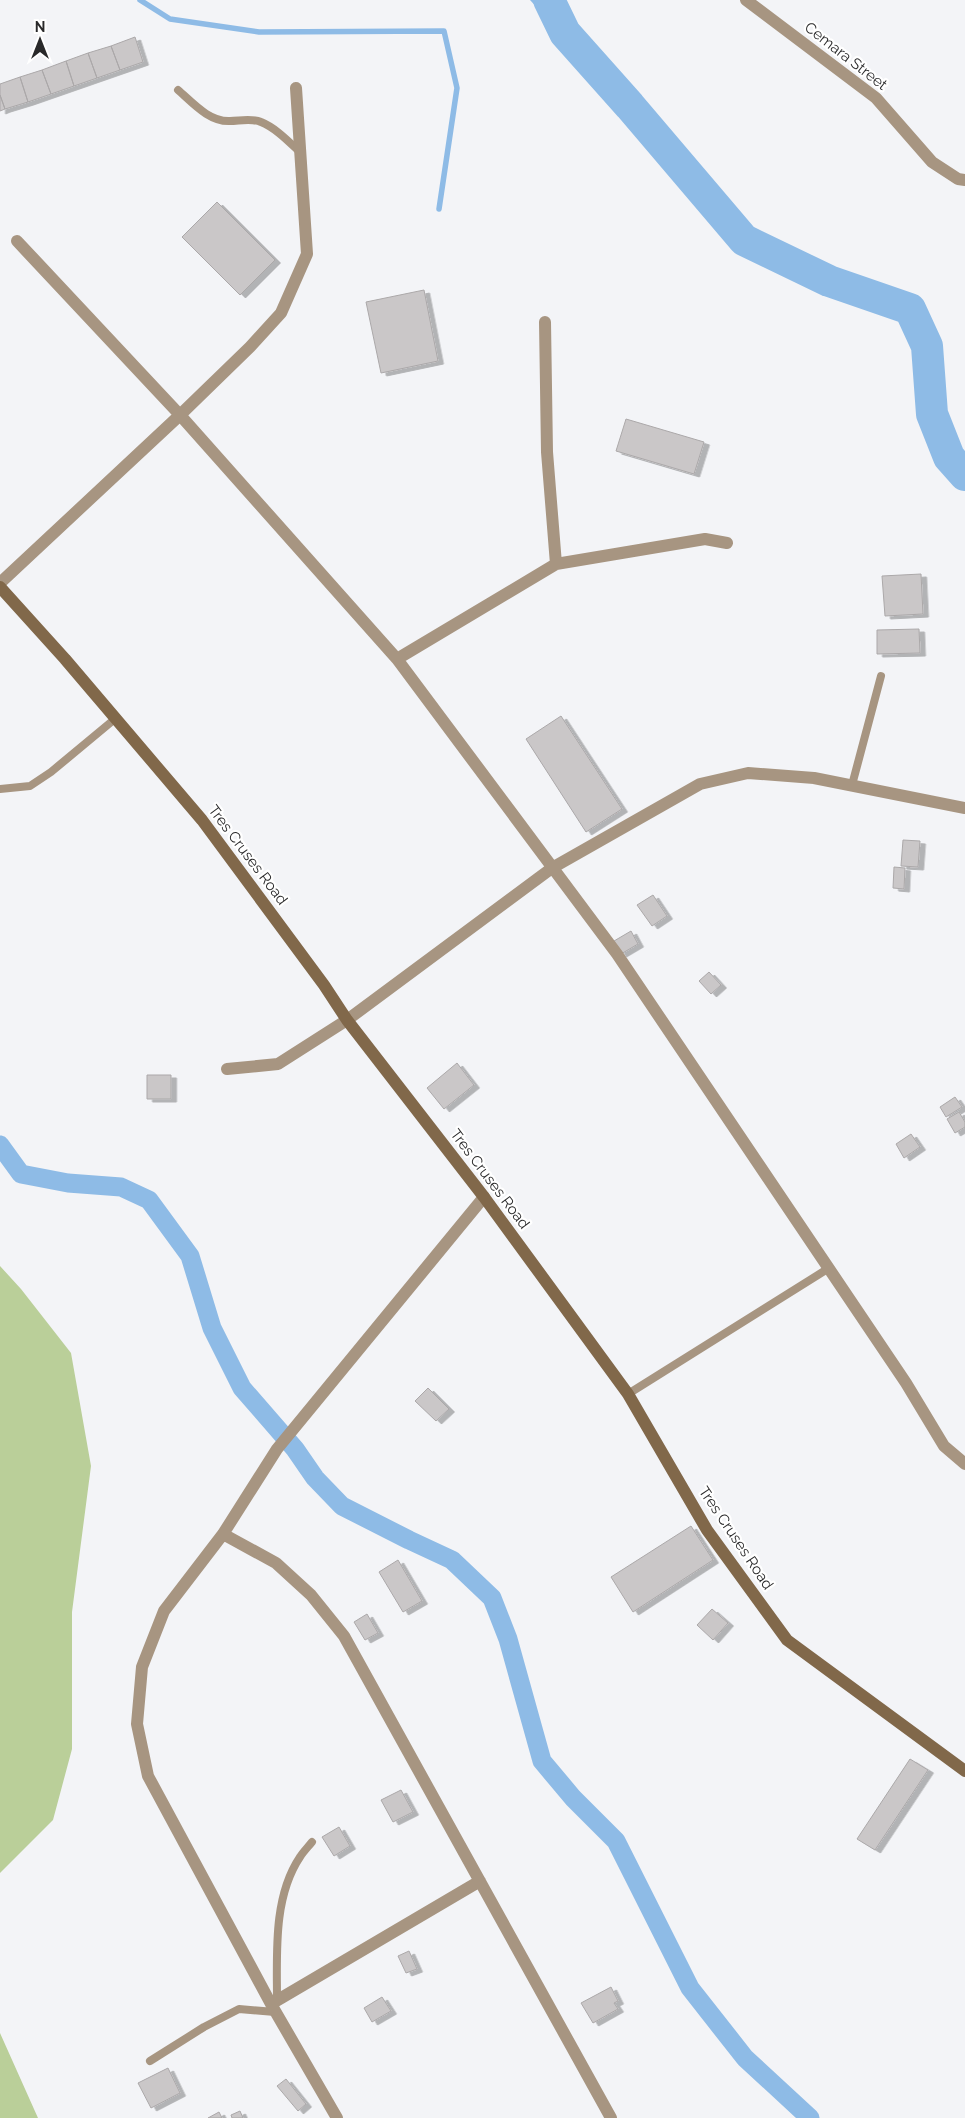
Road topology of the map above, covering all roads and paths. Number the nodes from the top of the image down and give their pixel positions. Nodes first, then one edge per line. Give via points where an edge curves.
1 (746, 0) edge
2 (296, 88) dead end
3 (178, 90) dead end
4 (300, 153) junction
5 (965, 180) edge
6 (17, 241) dead end
7 (545, 322) dead end
8 (180, 415) junction
9 (727, 543) dead end
10 (556, 564) junction
11 (0, 585) edge
12 (397, 659) junction
13 (881, 676) dead end
14 (116, 718) junction
15 (852, 785) junction
16 (0, 789) edge
17 (965, 808) edge
18 (552, 868) junction
19 (347, 1020) junction
20 (227, 1070) dead end
21 (484, 1197) junction
22 (829, 1268) junction
23 (628, 1394) junction
24 (965, 1464) edge
25 (223, 1534) junction
26 (965, 1771) edge
27 (312, 1842) dead end
28 (480, 1880) junction
29 (274, 2005) junction
30 (150, 2061) dead end
31 (337, 2118) edge
32 (611, 2118) edge

1 - 5 street, Cemara Street via 876,98 932,162
2 - 4 street
3 - 4 lane via 213,118 260,121
4 - 8 street via 307,254 281,313
6 - 8 street
7 - 10 street via 548,452
8 - 11 street
8 - 12 street
9 - 10 street via 705,539
10 - 12 street
11 - 14 main road, Tres Cruses Road
12 - 18 street
13 - 15 lane
14 - 16 lane via 30,786
14 - 19 main road, Tres Cruses Road via 202,820
15 - 17 street
15 - 18 street via 814,778 748,773 700,784
18 - 19 street
18 - 22 street via 617,954
19 - 20 street via 278,1064
19 - 21 main road, Tres Cruses Road
21 - 23 main road, Tres Cruses Road
21 - 25 street via 277,1449
22 - 23 lane
22 - 24 street via 944,1446
23 - 26 main road, Tres Cruses Road via 707,1530 786,1640
25 - 28 street via 276,1563 311,1595 344,1636
25 - 29 street via 164,1611 142,1667 137,1724 148,1776
27 - 29 lane via 300,1856 288,1882 281,1910
28 - 29 street
28 - 32 street
29 - 30 lane via 238,2009
29 - 31 street

